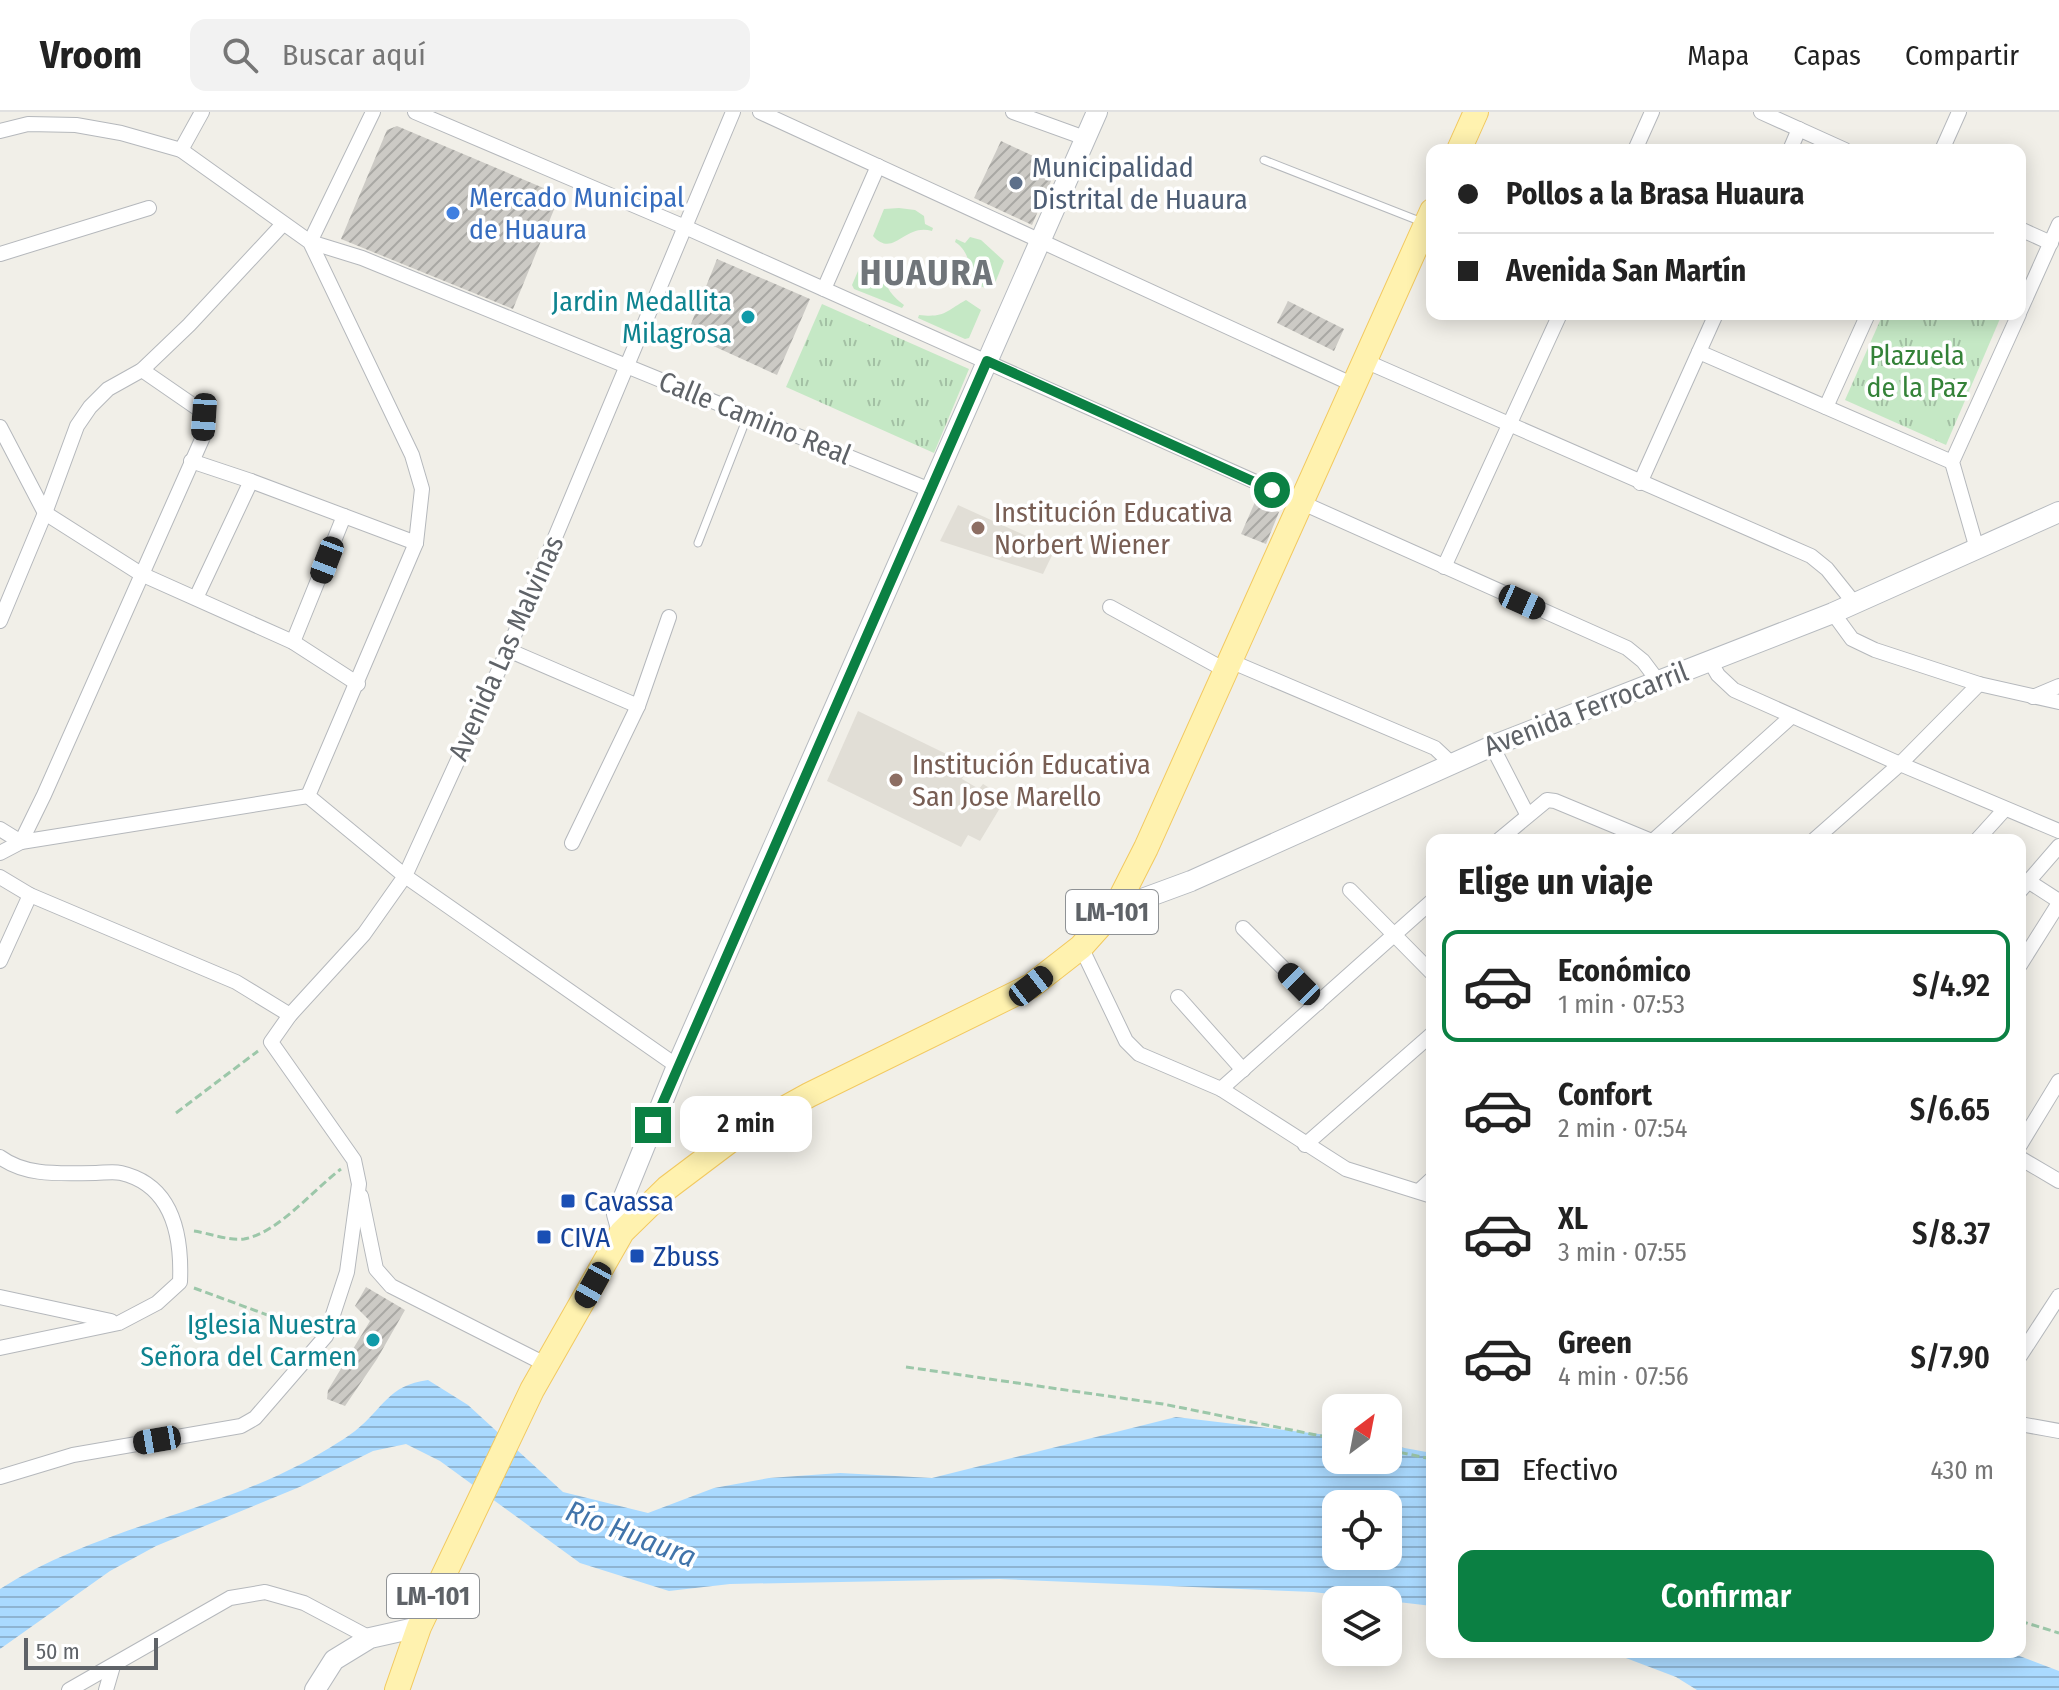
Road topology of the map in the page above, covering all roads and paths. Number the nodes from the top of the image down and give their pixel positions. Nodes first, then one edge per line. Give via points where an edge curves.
1 (202, 112) edge
2 (373, 112) edge
3 (415, 112) edge
4 (733, 112) edge
5 (760, 112) edge
6 (1013, 112) edge
7 (1097, 112) edge
8 (1476, 112) edge
9 (1652, 112) edge
10 (1761, 112) edge
11 (1959, 112) edge
12 (25, 118) edge
13 (1799, 129) junction
14 (0, 131) edge
15 (1085, 138) junction
16 (1462, 144) edge
17 (1638, 144) edge
18 (1793, 144) edge
19 (1832, 144) edge
20 (1945, 144) edge
21 (181, 150) junction
22 (1264, 160) dead end
23 (878, 166) junction
24 (149, 208) dead end
25 (1426, 216) edge
26 (283, 224) junction
27 (1426, 224) edge
28 (2059, 224) edge
29 (685, 227) junction
30 (2026, 232) edge
31 (1040, 241) junction
32 (310, 242) junction
33 (2051, 243) junction
34 (0, 254) edge
35 (824, 289) junction
36 (2026, 297) edge
37 (1557, 320) edge
38 (1713, 320) edge
39 (1865, 320) edge
40 (2015, 320) edge
41 (1699, 352) junction
42 (987, 361) junction
43 (1365, 361) junction
44 (627, 365) junction
45 (142, 370) junction
46 (1354, 385) junction
47 (1826, 407) junction
48 (748, 415) junction
49 (1509, 425) junction
50 (0, 427) edge
51 (191, 461) junction
52 (1952, 462) junction
53 (251, 481) junction
54 (1640, 483) junction
55 (930, 490) junction
56 (1301, 503) junction
57 (2059, 512) edge
58 (45, 513) junction
59 (344, 516) junction
60 (416, 543) junction
61 (698, 543) dead end
62 (1977, 549) junction
63 (1444, 567) junction
64 (141, 574) junction
65 (196, 598) junction
66 (1855, 604) junction
67 (1110, 607) dead end
68 (1833, 613) junction
69 (669, 617) dead end
70 (0, 621) edge
71 (293, 642) junction
72 (508, 650) junction
73 (1710, 661) junction
74 (1227, 665) junction
75 (1658, 681) junction
76 (358, 684) junction
77 (1979, 684) junction
78 (2059, 686) edge
79 (2033, 697) junction
80 (2059, 702) edge
81 (638, 706) junction
82 (1792, 716) junction
83 (1492, 746) junction
84 (1451, 763) junction
85 (1900, 764) junction
86 (308, 796) junction
87 (2005, 809) junction
88 (1527, 814) junction
89 (0, 829) edge
90 (2059, 831) edge
91 (1505, 834) edge
92 (1636, 834) edge
93 (1658, 834) edge
94 (1821, 834) edge
95 (1982, 834) edge
96 (21, 842) junction
97 (572, 843) dead end
98 (2059, 846) edge
99 (0, 853) edge
100 (405, 876) junction
101 (0, 877) edge
102 (2026, 884) edge
103 (2026, 887) edge
104 (1350, 890) dead end
105 (30, 895) junction
106 (2059, 902) edge
107 (1426, 907) edge
108 (1115, 909) junction
109 (1243, 928) dead end
110 (1396, 935) junction
111 (1081, 947) junction
112 (2026, 955) edge
113 (0, 961) edge
114 (1426, 967) edge
115 (1178, 997) dead end
116 (1318, 1003) junction
117 (290, 1015) junction
118 (1426, 1039) edge
119 (271, 1042) junction
120 (677, 1066) junction
121 (1243, 1070) junction
122 (2059, 1081) edge
123 (1221, 1089) junction
124 (176, 1113) dead end
125 (2026, 1135) edge
126 (1305, 1145) junction
127 (0, 1157) edge
128 (354, 1160) junction
129 (2026, 1162) edge
130 (2059, 1181) edge
131 (359, 1184) junction
132 (1426, 1194) edge
133 (194, 1231) dead end
134 (622, 1232) junction
135 (180, 1282) junction
136 (2059, 1296) edge
137 (0, 1297) edge
138 (119, 1323) junction
139 (326, 1336) junction
140 (2026, 1347) edge
141 (0, 1348) edge
142 (547, 1365) junction
143 (906, 1367) dead end
144 (2059, 1415) edge
145 (2026, 1425) edge
146 (2055, 1431) edge
147 (1322, 1436) edge
148 (1402, 1453) edge
149 (1426, 1458) edge
150 (0, 1477) edge
151 (2026, 1623) edge
152 (419, 1627) junction
153 (2059, 1633) edge
154 (370, 1638) junction
155 (113, 1666) junction
156 (69, 1690) edge
157 (106, 1690) edge
158 (315, 1690) edge
159 (397, 1690) edge

1 - 21 street
2 - 32 street
3 - 29 street
4 - 29 street, Avenida Las Malvinas
5 - 23 street
6 - 15 street
7 - 15 main road, LM-101
8 - 16 main road
9 - 17 street
10 - 13 street
11 - 20 street
12 - 14 street
12 - 21 street via 121,133
13 - 18 street
13 - 19 street
15 - 31 main road, LM-101
21 - 26 street
22 - 25 lane
23 - 31 street
23 - 35 street
24 - 34 street
26 - 32 street
26 - 45 street
27 - 43 main road, LM-101
28 - 33 street
29 - 35 street
29 - 44 street, Avenida Las Malvinas
30 - 33 street
31 - 42 main road, LM-101
31 - 46 street
32 - 44 street, Calle Camino Real
32 - 60 street via 412,455 422,489
33 - 36 street
35 - 42 street
37 - 49 street
38 - 41 street
39 - 47 street
40 - 52 street
41 - 47 street
41 - 54 street
42 - 55 main road, LM-101
42 - 56 street
43 - 46 main road, LM-101
43 - 49 street
44 - 48 street, Calle Camino Real
44 - 72 street, Avenida Las Malvinas
45 - 51 street via 204,417 203,437
45 - 58 street via 108,389 77,426
46 - 56 main road, LM-101
47 - 52 street
48 - 55 street, Calle Camino Real
48 - 61 lane
49 - 54 street
49 - 63 street
50 - 58 street
51 - 53 street
51 - 64 street
52 - 62 street
53 - 59 street
53 - 65 street
54 - 66 street via 1811,556
55 - 120 main road, LM-101
56 - 63 street
56 - 74 main road, LM-101
57 - 62 main road, Avenida Ferrocarril
58 - 64 street
58 - 70 street
59 - 60 street
59 - 71 street
60 - 76 street
62 - 66 main road, Avenida Ferrocarril
63 - 75 street via 1627,648
64 - 65 street
64 - 96 street
65 - 71 street
66 - 68 main road, Avenida Ferrocarril
67 - 74 street
68 - 73 main road, Avenida Ferrocarril
68 - 77 street via 1852,639
69 - 81 street
71 - 76 street
72 - 81 street
72 - 100 street, Avenida Las Malvinas
73 - 75 main road, Avenida Ferrocarril
73 - 82 street via 1734,690
74 - 84 street via 1435,748
74 - 108 main road, LM-101
75 - 83 main road, Avenida Ferrocarril
76 - 86 street
77 - 79 street
77 - 85 street
78 - 79 street
79 - 80 street
81 - 97 street
82 - 85 street
82 - 93 street
83 - 84 main road, Avenida Ferrocarril
83 - 88 street
84 - 108 main road, Avenida Ferrocarril via 1191,881
85 - 87 street
85 - 94 street
86 - 96 street
86 - 100 street
87 - 90 street
87 - 95 street
88 - 91 street
88 - 92 street via 1547,800 1555,801
89 - 96 street
96 - 99 street
98 - 102 street
100 - 117 street, Avenida Las Malvinas via 364,934
100 - 120 street
101 - 105 street
103 - 106 street
104 - 110 street
105 - 113 street
105 - 117 street via 236,982
106 - 112 street
107 - 110 street
108 - 111 main road, LM-101
109 - 116 street
110 - 114 street
110 - 116 street
111 - 123 street via 1132,1049
111 - 134 main road, LM-101 via 1031,986 740,1133 667,1188
115 - 121 street
116 - 121 street
117 - 119 street, Avenida Las Malvinas
118 - 126 street
119 - 124 path
119 - 128 street
120 - 134 main road, LM-101 via 617,1214
121 - 123 street
122 - 125 street
123 - 126 street
126 - 132 street via 1346,1169
127 - 135 street via 30,1171 120,1172 146,1184 166,1202 177,1229
128 - 131 street
128 - 133 path via 260,1233 241,1239
129 - 130 street
131 - 139 street via 347,1272
131 - 142 street via 381,1279
134 - 142 main road, LM-101
135 - 138 street via 157,1303
135 - 139 path
136 - 140 street
137 - 138 street
138 - 141 street
139 - 150 street via 255,1418 241,1426 73,1455
142 - 152 main road, LM-101
143 - 147 path via 1163,1404
144 - 146 street
145 - 146 street
148 - 149 path
151 - 153 path
152 - 154 main road
152 - 159 main road, LM-101
154 - 155 street via 304,1603 265,1592 230,1598
154 - 158 main road via 334,1660
155 - 156 street
155 - 157 street

